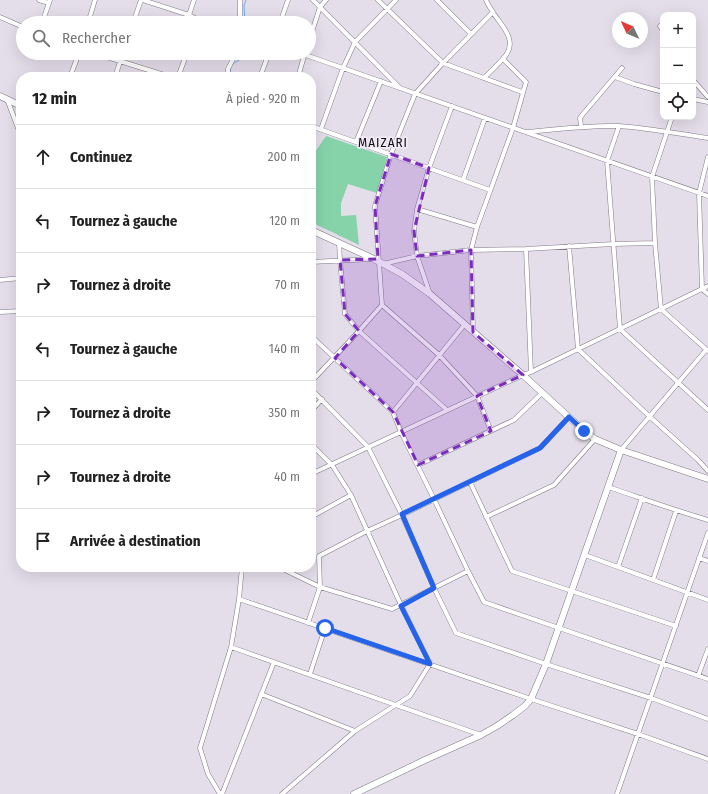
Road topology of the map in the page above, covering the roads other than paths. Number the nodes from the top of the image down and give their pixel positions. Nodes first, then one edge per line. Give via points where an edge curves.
1 (39, 0) edge
2 (95, 0) edge
3 (142, 0) edge
4 (194, 0) edge
5 (240, 0) edge
6 (288, 0) edge
7 (313, 0) edge
8 (326, 0) edge
9 (378, 0) edge
10 (396, 0) edge
11 (437, 0) edge
12 (486, 0) edge
13 (50, 2) edge
14 (320, 7) junction
15 (388, 9) junction
16 (493, 12) junction
17 (189, 15) joint
18 (45, 16) edge
19 (90, 16) edge
20 (136, 16) edge
21 (240, 16) edge
22 (282, 16) edge
23 (0, 17) edge
24 (316, 19) edge
25 (16, 24) edge
26 (471, 34) junction
27 (355, 42) junction
28 (316, 59) edge
29 (503, 59) junction
30 (76, 60) edge
31 (120, 60) joint
32 (184, 60) edge
33 (232, 60) edge
34 (266, 60) edge
35 (302, 60) edge
36 (443, 63) junction
37 (343, 68) junction
38 (622, 68) dead end
39 (72, 72) edge
40 (116, 72) edge
41 (150, 72) edge
42 (180, 72) edge
43 (228, 72) edge
44 (262, 72) edge
45 (299, 72) edge
46 (615, 77) junction
47 (484, 78) junction
48 (381, 81) junction
49 (696, 83) edge
50 (400, 88) junction
51 (660, 91) edge
52 (522, 92) junction
53 (415, 94) junction
54 (0, 96) edge
55 (708, 97) edge
56 (6, 99) junction
57 (696, 100) edge
58 (708, 102) edge
59 (16, 104) edge
60 (452, 106) junction
61 (485, 118) junction
62 (671, 120) edge
63 (16, 124) edge
64 (581, 126) junction
65 (619, 126) junction
66 (316, 128) edge
67 (513, 128) junction
68 (320, 130) junction
69 (525, 132) junction
70 (667, 132) junction
71 (708, 138) edge
72 (356, 142) junction
73 (391, 154) junction
74 (708, 157) edge
75 (607, 161) junction
76 (429, 168) junction
77 (652, 176) junction
78 (463, 180) junction
79 (490, 190) junction
80 (699, 193) junction
81 (708, 196) edge
82 (418, 209) junction
83 (477, 227) junction
84 (316, 232) edge
85 (339, 243) junction
86 (655, 243) junction
87 (613, 244) junction
88 (569, 246) junction
89 (526, 249) junction
90 (471, 250) junction
91 (417, 256) junction
92 (340, 260) junction
93 (316, 262) edge
94 (378, 262) junction
95 (16, 278) edge
96 (0, 280) edge
97 (708, 286) edge
98 (702, 289) junction
99 (430, 294) junction
100 (708, 294) edge
101 (382, 305) junction
102 (661, 309) junction
103 (16, 311) edge
104 (0, 312) edge
105 (465, 324) junction
106 (620, 329) junction
107 (360, 331) junction
108 (473, 332) junction
109 (316, 341) edge
110 (578, 349) junction
111 (707, 350) edge
112 (439, 355) junction
113 (335, 358) junction
114 (531, 372) junction
115 (523, 375) junction
116 (316, 377) edge
117 (417, 382) junction
118 (678, 383) junction
119 (542, 393) junction
120 (316, 394) edge
121 (478, 396) junction
122 (322, 399) junction
123 (316, 405) edge
124 (447, 410) junction
125 (708, 410) edge
126 (393, 412) junction
127 (649, 416) junction
128 (569, 417) junction
129 (491, 431) junction
130 (401, 432) junction
131 (595, 439) junction
132 (368, 447) junction
133 (316, 449) edge
134 (622, 450) junction
135 (332, 464) junction
136 (418, 466) junction
137 (708, 471) edge
138 (316, 472) edge
139 (708, 479) edge
140 (470, 482) junction
141 (608, 487) junction
142 (351, 495) junction
143 (642, 498) junction
144 (434, 499) junction
145 (676, 511) junction
146 (316, 514) edge
147 (402, 514) junction
148 (486, 516) junction
149 (708, 520) edge
150 (367, 530) junction
151 (708, 534) edge
152 (585, 555) junction
153 (699, 558) junction
154 (708, 561) edge
155 (618, 567) junction
156 (468, 571) junction
157 (242, 572) edge
158 (289, 572) edge
159 (653, 580) junction
160 (320, 587) junction
161 (434, 588) junction
162 (571, 591) junction
163 (688, 592) junction
164 (239, 599) junction
165 (708, 600) edge
166 (401, 606) junction
167 (308, 623) junction
168 (676, 626) junction
169 (325, 628) junction
170 (559, 628) junction
171 (231, 646) junction
172 (708, 649) edge
173 (274, 662) junction
174 (430, 664) junction
175 (546, 664) junction
176 (663, 664) junction
177 (310, 674) junction
178 (698, 676) junction
179 (708, 680) edge
180 (261, 694) junction
181 (651, 698) junction
182 (531, 699) junction
183 (396, 705) junction
184 (708, 719) edge
185 (355, 731) junction
186 (638, 734) junction
187 (481, 735) junction
188 (708, 759) edge
189 (221, 794) edge
190 (282, 794) edge
191 (354, 794) edge
192 (617, 794) edge

1 - 13 street
2 - 19 street
3 - 17 street
3 - 20 street
4 - 17 street
5 - 21 street
6 - 22 street
7 - 14 street
8 - 14 street
9 - 15 street
10 - 15 street
11 - 26 street
12 - 16 street
13 - 18 street
14 - 24 street
14 - 27 street
15 - 27 street
15 - 36 street
16 - 26 street
16 - 29 street via 508,33 510,42 509,50
23 - 25 street
26 - 36 street
27 - 37 street
27 - 50 street
28 - 37 street
29 - 47 street
29 - 52 street via 526,82
30 - 39 street
31 - 40 street
31 - 41 street
32 - 42 street
33 - 43 street
34 - 44 street
35 - 45 street
36 - 47 street
36 - 53 street
37 - 48 street
37 - 68 street
38 - 46 street
46 - 51 street
46 - 64 street via 580,118
47 - 52 street
48 - 50 street
48 - 72 street
49 - 55 street
50 - 53 street
52 - 67 street
53 - 60 street
53 - 73 street
54 - 56 main road
56 - 59 main road
56 - 63 street
57 - 58 street
60 - 61 street
60 - 76 street
61 - 67 street
61 - 78 street
62 - 70 street
64 - 65 street
64 - 69 street
65 - 70 street
65 - 75 street
66 - 68 street
67 - 69 street
67 - 79 street
68 - 72 street
69 - 75 street
70 - 71 street
70 - 77 street
72 - 73 street
73 - 76 street
73 - 94 street via 375,206
74 - 80 street
75 - 77 street
75 - 87 street
76 - 78 street
76 - 82 street
77 - 80 street
77 - 86 street
78 - 79 street
79 - 83 street
80 - 81 street
80 - 98 street
82 - 83 street
82 - 91 street via 414,231
83 - 90 street
84 - 85 main road
85 - 92 street
85 - 94 main road
86 - 87 street
86 - 102 street
87 - 88 street
87 - 106 street
88 - 89 street
88 - 110 street
89 - 90 street
89 - 114 street
90 - 91 street
90 - 108 street
91 - 94 street
91 - 99 street
92 - 93 street
92 - 94 street
92 - 107 street via 346,314
94 - 99 main road via 402,274
94 - 101 street
95 - 96 street
97 - 98 street
98 - 100 street
98 - 102 street
99 - 105 main road
101 - 107 street
101 - 112 street
102 - 106 street
102 - 111 street
103 - 104 street
105 - 108 main road
105 - 112 street
106 - 110 street
106 - 118 street
107 - 113 street
107 - 117 street
108 - 115 main road
109 - 113 street
110 - 114 street
110 - 127 street
111 - 118 street
112 - 117 street
112 - 121 street
113 - 116 street
113 - 126 street
114 - 115 street
115 - 119 main road
115 - 121 street
117 - 124 street
117 - 126 street
118 - 125 street
118 - 127 street
119 - 128 main road
119 - 129 street via 514,420
120 - 122 street
121 - 124 street
121 - 129 street
122 - 123 street
122 - 132 street
124 - 130 street
126 - 130 street
127 - 134 street
127 - 137 street
128 - 131 main road
128 - 140 street via 540,448
129 - 136 street
130 - 132 street
130 - 136 street
131 - 134 main road
131 - 148 street via 554,485
132 - 135 street
132 - 147 street
133 - 135 street
134 - 139 main road
134 - 141 main road
135 - 138 street
135 - 142 street
136 - 144 street
140 - 144 street
140 - 148 street
141 - 143 street
141 - 152 main road
142 - 146 street
142 - 150 street
143 - 145 street
143 - 155 street
144 - 147 street
144 - 156 street
145 - 149 street
145 - 159 street
147 - 150 street
147 - 161 street
148 - 162 street via 512,572
150 - 160 street via 319,556
150 - 166 street
151 - 153 street
152 - 155 street
152 - 162 main road
153 - 154 street
153 - 163 street
155 - 159 street
156 - 161 street
156 - 170 street via 484,602
157 - 164 street
158 - 160 street
159 - 163 street
160 - 166 street via 392,609
160 - 167 street
161 - 166 street
161 - 175 street via 456,632
162 - 168 street
162 - 170 main road
163 - 165 street
163 - 168 street
164 - 167 street
164 - 171 street
166 - 174 street
167 - 169 street
168 - 176 street
169 - 174 street
169 - 177 street
170 - 175 main road
170 - 176 street
171 - 173 street
171 - 189 street via 200,748 208,774
172 - 178 street
173 - 177 street
173 - 180 street
174 - 182 street
174 - 183 street via 410,696
175 - 181 street
175 - 182 main road
176 - 178 street
176 - 181 street
177 - 183 street
178 - 179 street
180 - 185 street
180 - 189 street
181 - 184 street
181 - 186 street
182 - 186 street
182 - 187 main road via 513,715
183 - 185 street
183 - 187 street
185 - 190 street
186 - 188 street
186 - 192 street
187 - 191 main road

